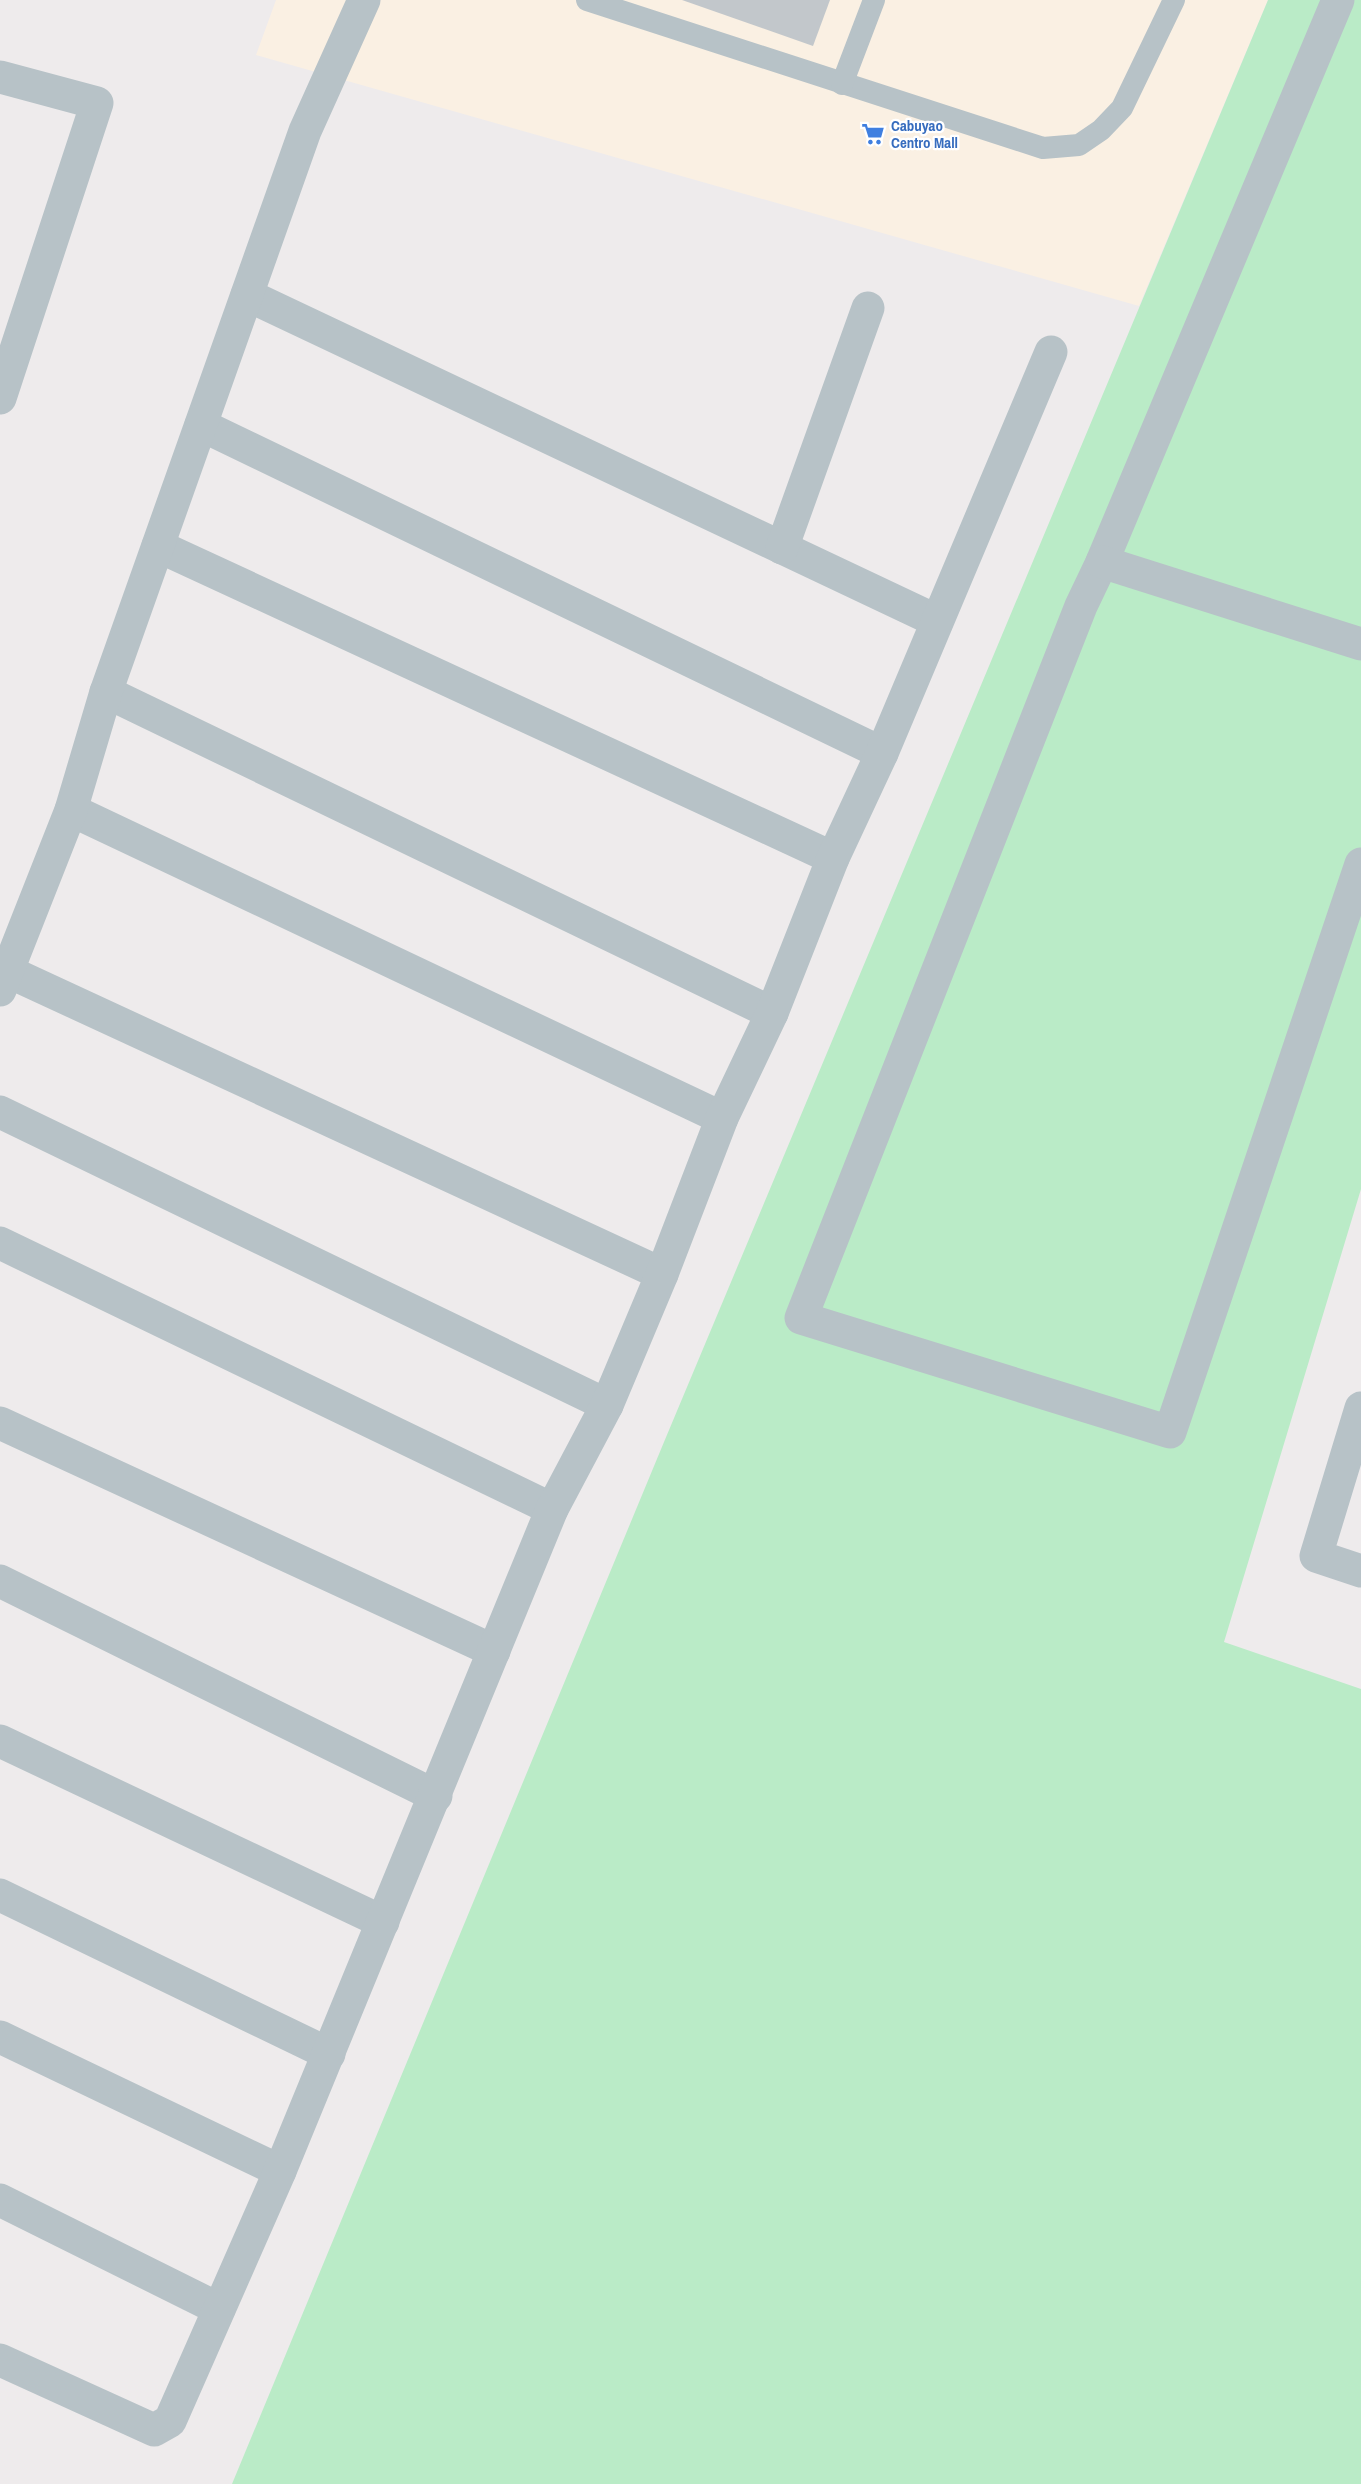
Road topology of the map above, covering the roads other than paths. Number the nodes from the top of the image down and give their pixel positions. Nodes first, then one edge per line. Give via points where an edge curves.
1 (364, 0) edge
2 (587, 0) edge
3 (873, 0) edge
4 (1174, 0) edge
5 (1338, 0) edge
6 (0, 77) edge
7 (842, 84) junction
8 (246, 296) junction
9 (868, 308) dead end
10 (1051, 352) dead end
11 (0, 398) edge
12 (201, 425) junction
13 (158, 546) junction
14 (782, 548) junction
15 (1102, 562) junction
16 (937, 621) junction
17 (1361, 644) edge
18 (106, 692) junction
19 (882, 753) junction
20 (71, 810) junction
21 (833, 858) junction
22 (1361, 864) edge
23 (3, 981) edge
24 (772, 1013) junction
25 (0, 1112) edge
26 (723, 1118) junction
27 (0, 1243) edge
28 (662, 1274) junction
29 (607, 1405) junction
30 (1360, 1416) edge
31 (0, 1423) edge
32 (552, 1509) junction
33 (1361, 1570) edge
34 (0, 1581) edge
35 (494, 1651) junction
36 (0, 1741) edge
37 (436, 1796) junction
38 (0, 1895) edge
39 (383, 1922) junction
40 (0, 2037) edge
41 (329, 2054) junction
42 (280, 2171) junction
43 (0, 2200) edge
44 (219, 2310) junction
45 (0, 2360) edge

1 - 8 street via 305,131
2 - 7 lane
3 - 7 lane
4 - 7 lane via 1122,108 1079,145 1043,148
5 - 15 street
6 - 11 street via 97,103
8 - 12 street
8 - 14 street
9 - 14 street
10 - 16 street
12 - 13 street
12 - 19 street
13 - 18 street
13 - 21 street
14 - 16 street
15 - 17 street
15 - 22 street via 1081,606 801,1318 1170,1432
16 - 19 street
18 - 20 street
18 - 24 street
19 - 21 street
20 - 23 street
20 - 26 street
21 - 24 street
23 - 28 street
24 - 26 street
25 - 29 street
26 - 28 street
27 - 32 street
28 - 29 street
29 - 32 street
30 - 33 street via 1316,1556
31 - 35 street
32 - 35 street
34 - 37 street
35 - 37 street
36 - 39 street
37 - 39 street
38 - 41 street
39 - 41 street
40 - 42 street
41 - 42 street
42 - 44 street
43 - 44 street
44 - 45 street via 170,2421 154,2430

